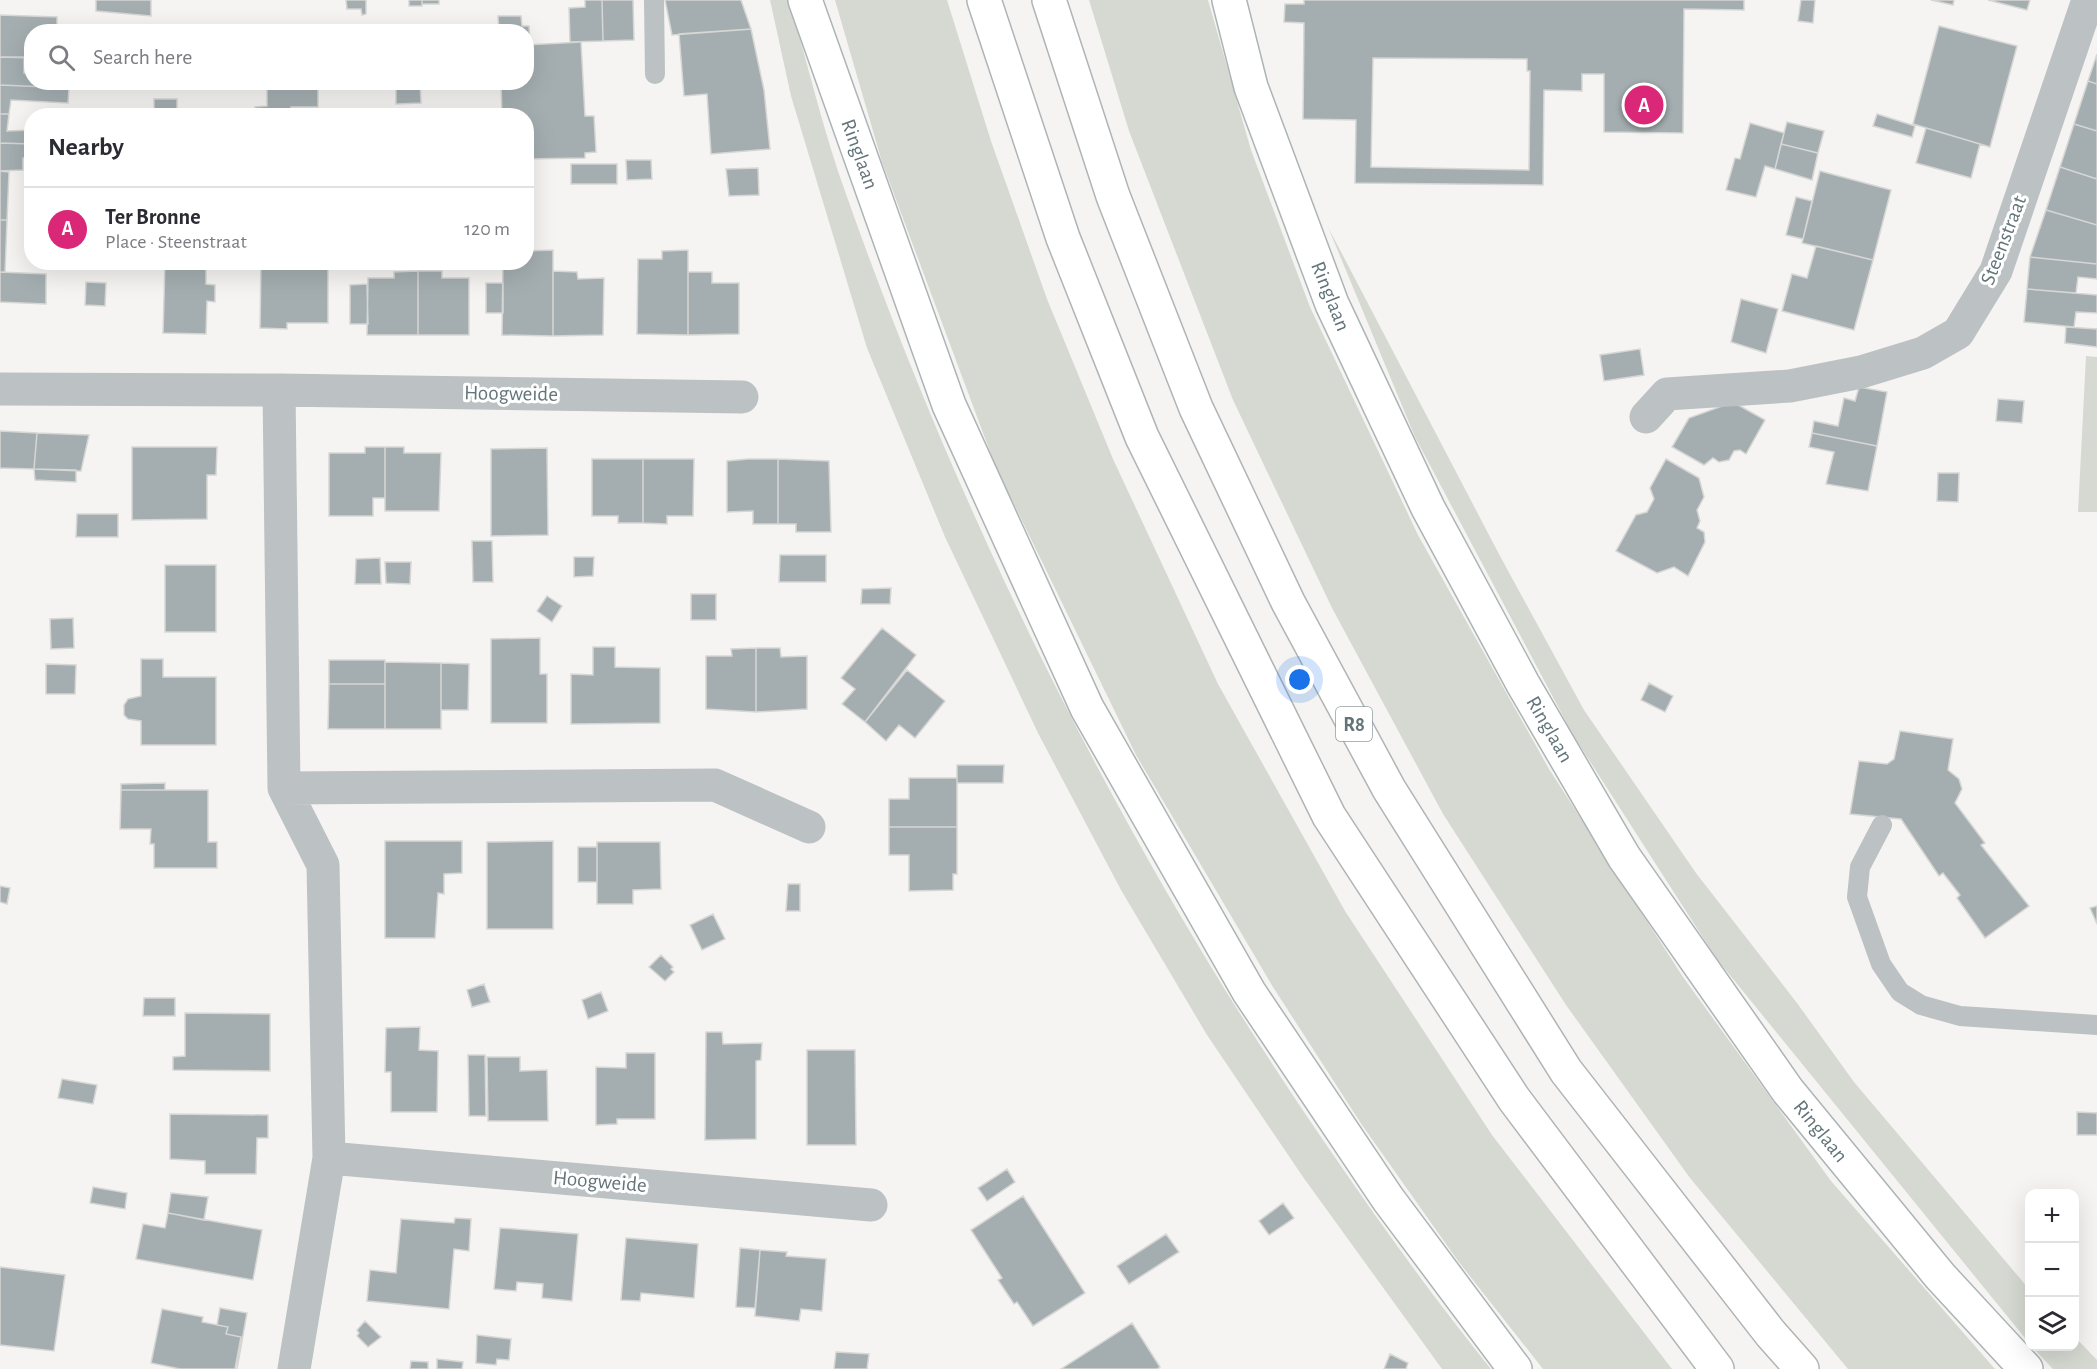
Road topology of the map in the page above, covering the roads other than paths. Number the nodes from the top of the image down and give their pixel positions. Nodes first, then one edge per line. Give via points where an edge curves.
1 (654, 0) edge
2 (805, 0) edge
3 (984, 0) edge
4 (1049, 0) edge
5 (1229, 0) edge
6 (2088, 0) edge
7 (655, 74) dead end
8 (0, 390) edge
9 (279, 390) junction
10 (742, 397) dead end
11 (1646, 417) dead end
12 (284, 788) junction
13 (1882, 825) dead end
14 (809, 826) dead end
15 (2097, 1025) edge
16 (329, 1158) junction
17 (871, 1204) dead end
18 (294, 1369) edge
19 (1515, 1369) edge
20 (1717, 1369) edge
21 (1802, 1369) edge
22 (2026, 1369) edge

1 - 7 lane
2 - 19 main road, Ringlaan via 950,405 1087,708 1249,992 1388,1199
3 - 20 main road via 1063,238 1142,437 1329,816 1514,1100
4 - 21 main road, R8 via 1113,196 1196,408 1288,602 1389,789 1566,1071
5 - 22 main road, Ringlaan via 1251,87 1332,304 1428,508 1541,715 1624,857 1788,1091 1940,1276
6 - 11 street, Steenstraat via 1996,271 1958,333 1923,353 1861,372 1790,386 1667,394
8 - 9 street, Hoogweide
9 - 10 street, Hoogweide
9 - 12 street
12 - 14 street via 715,785
12 - 16 street via 323,865
13 - 15 lane via 1860,867 1857,897 1881,964 1900,992 1921,1005 1960,1016
16 - 17 street, Hoogweide
16 - 18 street

